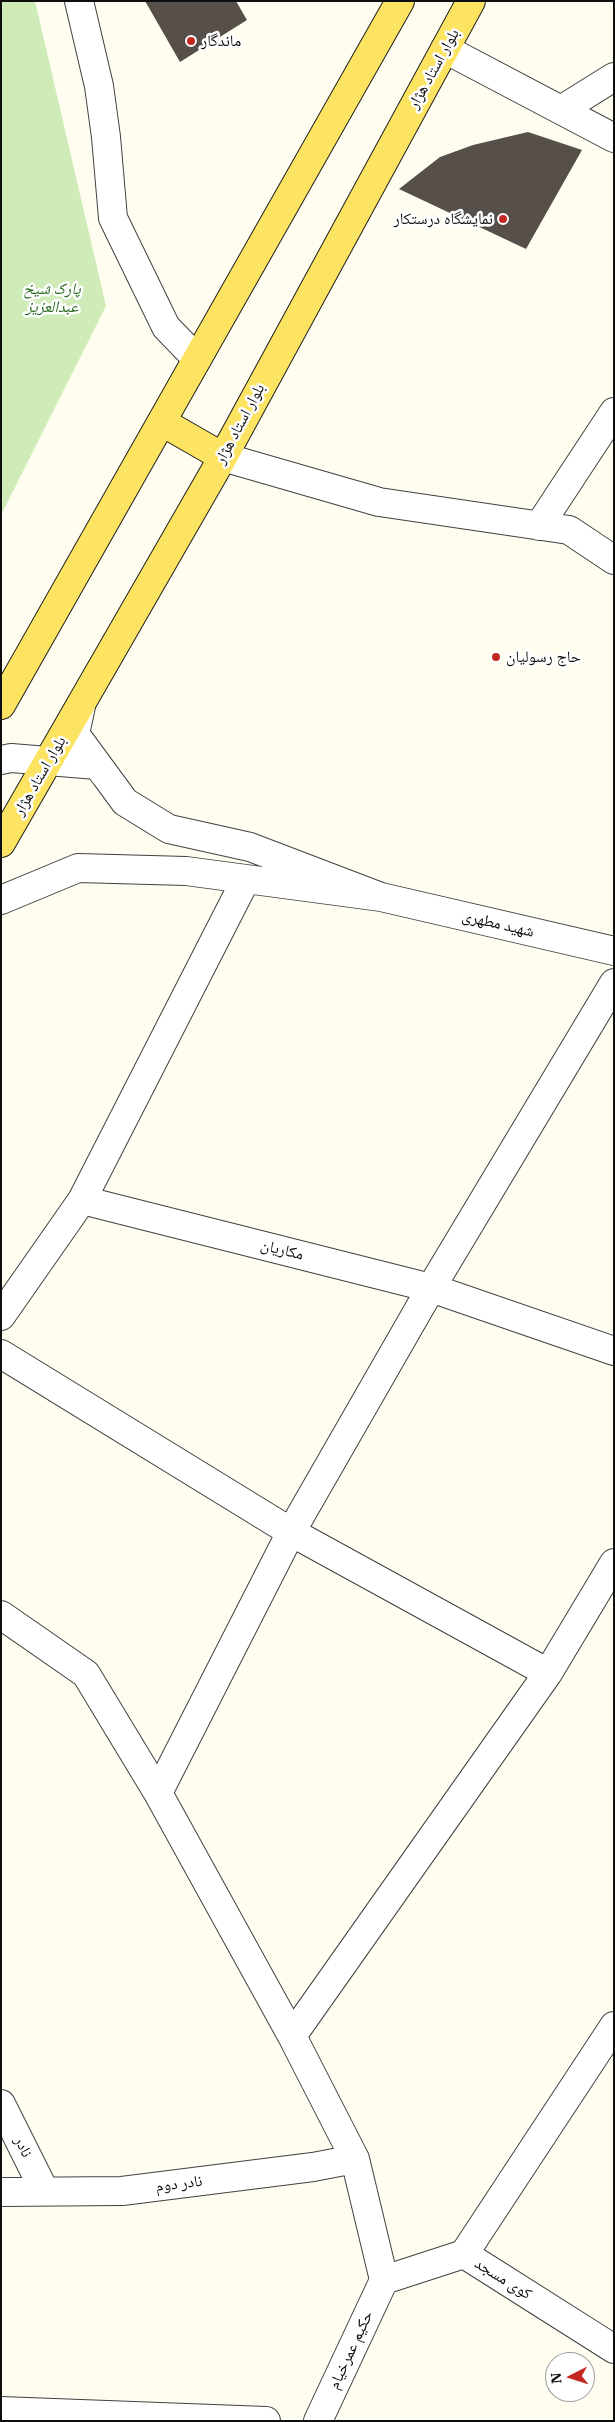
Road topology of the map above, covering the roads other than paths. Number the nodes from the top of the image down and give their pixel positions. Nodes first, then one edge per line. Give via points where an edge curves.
1 (79, 1) edge
2 (400, 1) edge
3 (471, 1) edge
4 (445, 49) junction
5 (614, 77) edge
6 (561, 110) junction
7 (614, 138) edge
8 (198, 359) junction
9 (614, 412) edge
10 (162, 422) junction
11 (223, 457) junction
12 (539, 526) junction
13 (614, 560) edge
14 (1, 705) edge
15 (80, 706) junction
16 (1, 760) edge
17 (49, 761) junction
18 (126, 802) junction
19 (1, 843) edge
20 (246, 879) junction
21 (381, 897) junction
22 (1, 900) edge
23 (614, 951) edge
24 (614, 983) edge
25 (82, 1200) junction
26 (431, 1288) junction
27 (1, 1316) edge
28 (614, 1351) edge
29 (1, 1354) edge
30 (291, 1532) junction
31 (614, 1563) edge
32 (1, 1615) edge
33 (548, 1673) junction
34 (158, 1793) junction
35 (614, 2026) edge
36 (292, 2036) junction
37 (1, 2104) edge
38 (355, 2159) junction
39 (44, 2190) junction
40 (1, 2192) edge
41 (464, 2254) junction
42 (384, 2280) junction
43 (614, 2349) edge
44 (1, 2411) edge
45 (266, 2421) edge
46 (318, 2421) edge

1 - 8 street via 99,86 113,218 166,327
2 - 8 main road
3 - 4 main road, بلوار استاد هژار
4 - 6 street
4 - 11 main road, بلوار استاد هژار
5 - 6 street
6 - 7 street
8 - 10 main road
9 - 12 street
10 - 11 main road
10 - 14 main road
11 - 12 street via 379,502
11 - 15 main road, بلوار استاد هژار
12 - 13 street via 569,530
15 - 17 main road, بلوار استاد هژار
15 - 18 street via 75,734
16 - 17 street
17 - 18 street via 97,765
17 - 19 main road, بلوار استاد هژار
18 - 21 street via 169,829 250,847
20 - 21 street
20 - 22 street via 186,871 78,868
20 - 25 street
21 - 23 street, شهید مطهری
24 - 26 street
25 - 26 street, مکاریان
25 - 27 street
26 - 28 street, مکاریان
26 - 30 street
29 - 30 street
30 - 33 street
30 - 34 street
31 - 33 street
32 - 34 street via 86,1674
33 - 36 street
34 - 36 street
35 - 41 street
36 - 38 street
37 - 39 street, نادر
38 - 39 street, نادر دوم via 122,2191
38 - 42 street
39 - 40 street, نادر دوم
41 - 42 street, کوی مسجد
41 - 43 street, کوی مسجد
42 - 46 street, حکیم عمرخیام
44 - 45 street

